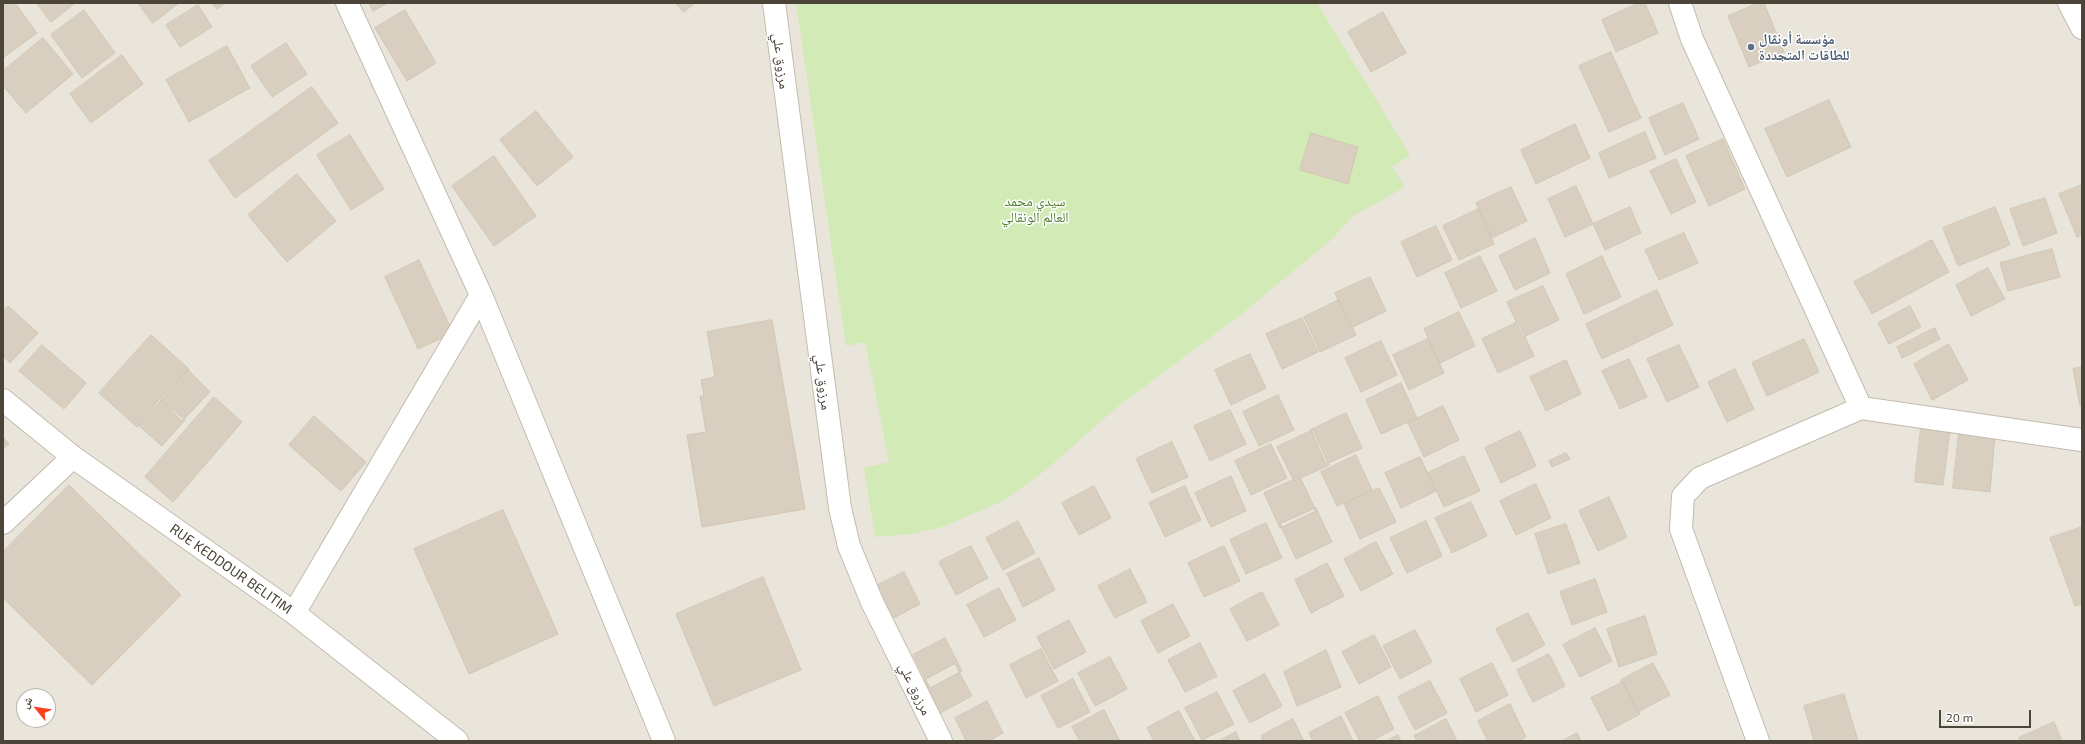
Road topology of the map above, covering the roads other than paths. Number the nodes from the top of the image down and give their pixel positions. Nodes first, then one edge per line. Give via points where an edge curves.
1 (347, 3) edge
2 (774, 3) edge
3 (1680, 3) edge
4 (2069, 3) edge
5 (2082, 28) edge
6 (481, 295) junction
7 (3, 400) edge
8 (1861, 408) junction
9 (2082, 440) edge
10 (73, 457) junction
11 (3, 523) edge
12 (294, 613) junction
13 (457, 741) edge
14 (664, 741) edge
15 (941, 741) edge
16 (1758, 741) edge

1 - 6 street
2 - 15 street, مرزوق علي via 840,508 849,546 872,602
3 - 8 street via 1692,39 1714,89
4 - 5 street
6 - 12 street
6 - 14 street
7 - 10 street, RUE KEDDOUR BELITIM
8 - 9 street
8 - 16 street via 1700,478 1683,496 1681,529
10 - 11 street
10 - 12 street, RUE KEDDOUR BELITIM
12 - 13 street, RUE KEDDOUR BELITIM

